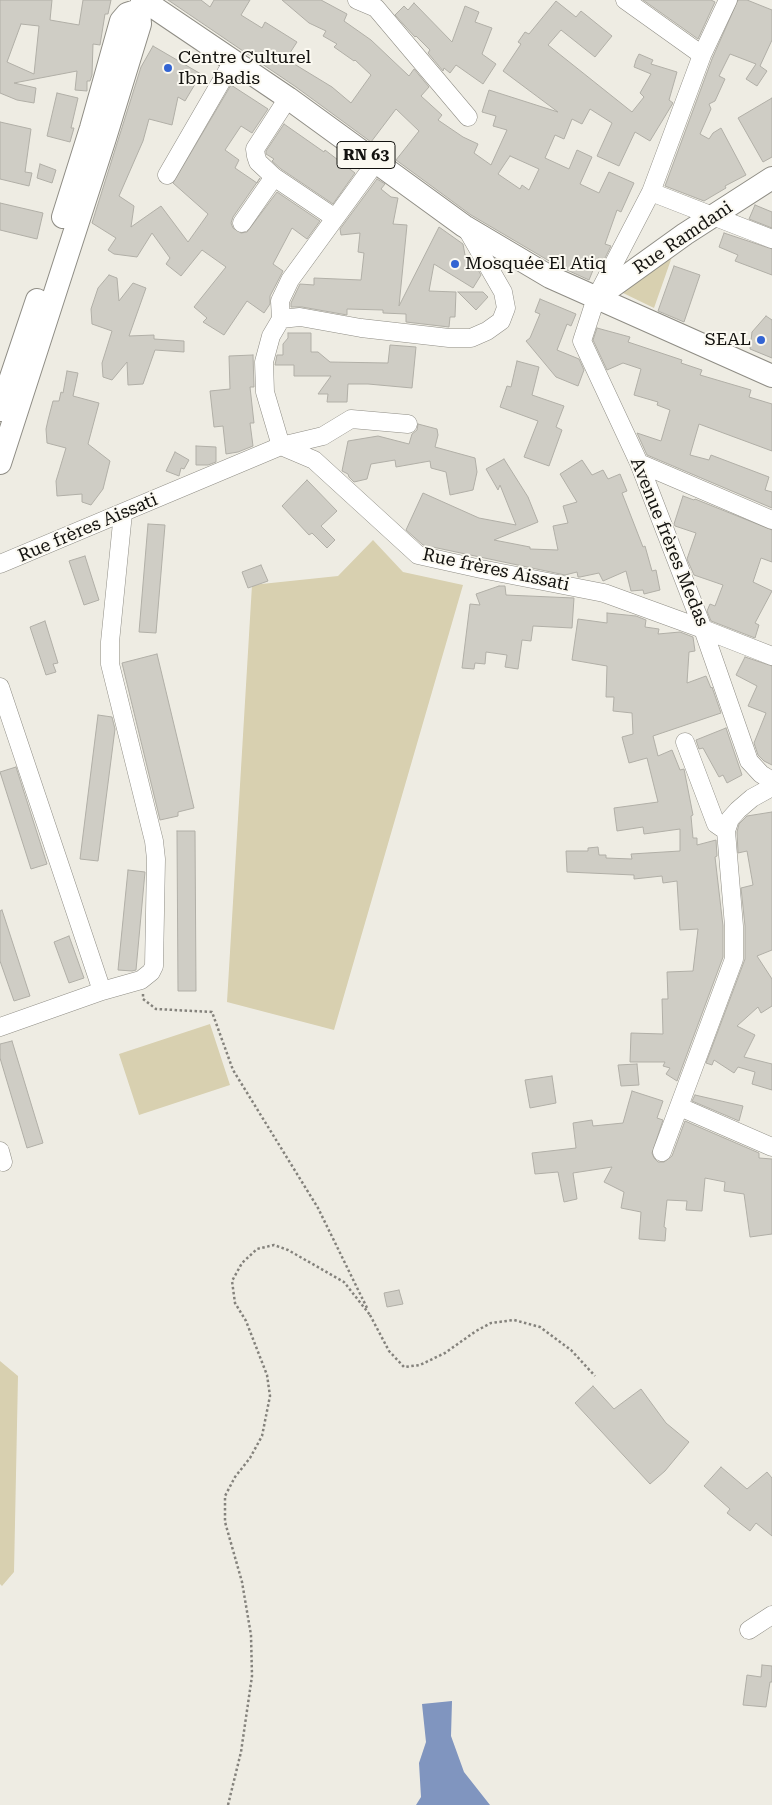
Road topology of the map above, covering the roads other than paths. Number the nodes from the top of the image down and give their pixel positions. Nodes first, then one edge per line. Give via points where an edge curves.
1 (357, 0) edge
2 (625, 0) edge
3 (728, 0) edge
4 (142, 3) edge
5 (379, 4) edge
6 (702, 56) junction
7 (233, 61) junction
8 (288, 98) junction
9 (468, 117) dead end
10 (376, 162) junction
11 (167, 175) dead end
12 (274, 177) junction
13 (772, 178) edge
14 (651, 192) junction
15 (713, 217) junction
16 (335, 218) junction
17 (242, 222) dead end
18 (464, 226) junction
19 (772, 239) edge
20 (596, 298) junction
21 (281, 319) junction
22 (6, 367) edge
23 (772, 376) edge
24 (0, 410) edge
25 (408, 424) dead end
26 (281, 446) junction
27 (0, 463) edge
28 (638, 464) junction
29 (123, 514) junction
30 (772, 520) edge
31 (0, 564) edge
32 (704, 628) junction
33 (772, 656) edge
34 (0, 687) edge
35 (685, 742) dead end
36 (772, 781) edge
37 (772, 787) edge
38 (726, 831) junction
39 (102, 991) junction
40 (0, 1027) edge
41 (680, 1107) junction
42 (772, 1147) edge
43 (662, 1152) dead end
44 (772, 1615) edge
45 (750, 1630) dead end

1 - 5 street
2 - 6 street
3 - 6 street, Avenue frères Medas
4 - 7 main road, RN 63
4 - 22 main road via 121,21 37,302
4 - 27 main road via 140,24
5 - 9 street
6 - 14 street, Avenue frères Medas
7 - 8 main road, RN 63
7 - 11 street
8 - 10 main road, RN 63
8 - 12 street via 255,149 258,162
10 - 16 street
10 - 18 main road, RN 63
12 - 16 street
12 - 17 street
13 - 15 main road, Rue Ramdani
14 - 15 street
14 - 20 street, Avenue frères Medas
15 - 19 street
15 - 20 main road, Rue Ramdani
16 - 21 street via 290,280 280,301
18 - 20 main road, RN 63 via 550,277
18 - 21 street via 503,292 506,308 501,321 487,331 471,338 449,338 300,317
20 - 23 main road
20 - 28 street, Avenue frères Medas via 582,341
21 - 26 street via 271,336 264,362 265,392
22 - 24 main road
25 - 26 street via 351,419 324,436
26 - 29 street, Rue frères Aissati
26 - 32 street, Rue frères Aissati via 314,460 418,555 604,593
28 - 30 street
28 - 32 street, Avenue frères Medas
29 - 31 street, Rue frères Aissati
29 - 39 street via 110,664 154,841 154,960 151,972 141,980
32 - 33 street, Rue frères Aissati
32 - 36 street, Avenue frères Medas via 749,761 760,774
34 - 39 street
35 - 38 street via 716,824
37 - 38 street via 738,810
38 - 41 street via 734,959
39 - 40 street
41 - 42 street
41 - 43 street
44 - 45 street

